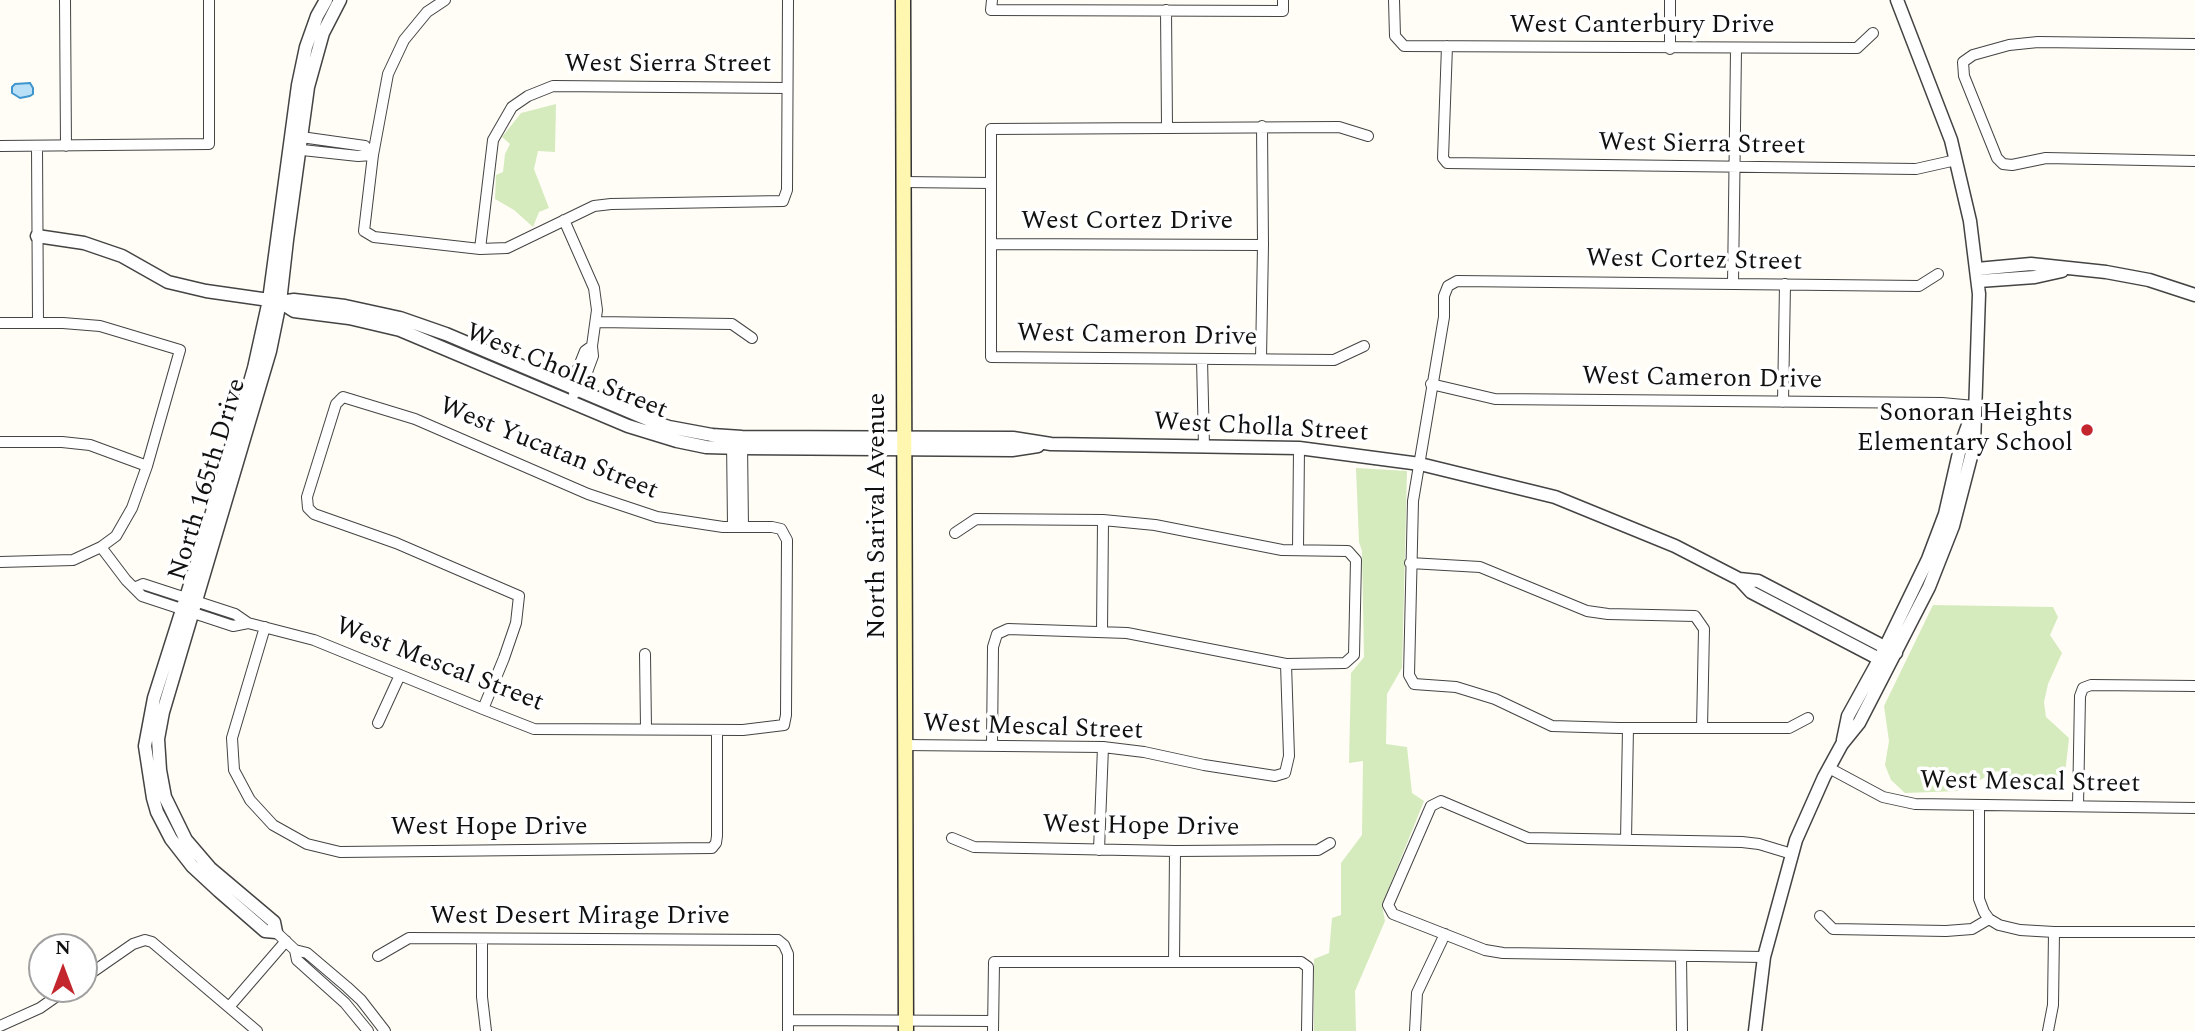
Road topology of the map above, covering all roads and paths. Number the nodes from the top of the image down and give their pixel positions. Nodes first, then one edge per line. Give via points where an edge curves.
1 (65, 0) edge
2 (209, 0) edge
3 (326, 0) edge
4 (340, 0) edge
5 (445, 0) edge
6 (788, 0) edge
7 (903, 0) edge
8 (1394, 0) edge
9 (1670, 0) edge
10 (1897, 0) edge
11 (992, 5) edge
12 (1283, 5) edge
13 (1166, 10) junction
14 (1873, 33) dead end
15 (2195, 44) edge
16 (1447, 46) junction
17 (1670, 49) junction
18 (1736, 49) junction
19 (787, 88) junction
20 (1262, 126) junction
21 (1167, 127) junction
22 (1368, 136) dead end
23 (295, 142) junction
24 (0, 146) edge
25 (37, 146) junction
26 (66, 146) junction
27 (373, 155) junction
28 (1956, 160) junction
29 (2195, 161) edge
30 (1734, 168) junction
31 (903, 182) junction
32 (991, 183) junction
33 (564, 220) junction
34 (37, 236) junction
35 (991, 244) junction
36 (1263, 245) junction
37 (480, 249) junction
38 (1938, 274) dead end
39 (1978, 275) junction
40 (1733, 284) junction
41 (1786, 284) junction
42 (2194, 291) edge
43 (274, 301) junction
44 (0, 323) edge
45 (38, 323) junction
46 (597, 323) junction
47 (752, 338) dead end
48 (1364, 346) dead end
49 (1202, 359) junction
50 (1261, 359) junction
51 (1431, 384) junction
52 (573, 395) junction
53 (1783, 402) junction
54 (1975, 406) junction
55 (0, 442) edge
56 (737, 442) junction
57 (903, 443) junction
58 (1204, 446) junction
59 (1299, 448) junction
60 (1420, 464) junction
61 (147, 466) junction
62 (1103, 520) junction
63 (738, 527) junction
64 (955, 533) dead end
65 (101, 547) junction
66 (1298, 549) junction
67 (0, 562) edge
68 (1410, 563) junction
69 (189, 606) junction
70 (265, 627) junction
71 (1102, 632) junction
72 (645, 654) dead end
73 (1888, 656) junction
74 (1286, 664) junction
75 (400, 675) junction
76 (2195, 686) edge
77 (483, 709) junction
78 (1808, 718) dead end
79 (378, 723) dead end
80 (784, 725) joint
81 (1628, 728) junction
82 (1702, 728) junction
83 (646, 729) junction
84 (717, 730) junction
85 (904, 745) junction
86 (992, 745) junction
87 (1103, 747) junction
88 (1829, 768) junction
89 (1979, 805) junction
90 (2078, 806) junction
91 (2195, 808) edge
92 (952, 838) dead end
93 (1626, 840) junction
94 (1329, 843) dead end
95 (1099, 850) junction
96 (1175, 851) junction
97 (1792, 854) junction
98 (1820, 916) dead end
99 (1989, 919) junction
100 (2054, 932) junction
101 (2195, 932) edge
102 (1445, 934) junction
103 (281, 937) junction
104 (482, 939) junction
105 (295, 950) junction
106 (379, 956) dead end
107 (1681, 956) junction
108 (1764, 957) junction
109 (1174, 962) junction
110 (98, 968) edge
111 (46, 1003) edge
112 (229, 1007) junction
113 (788, 1025) edge
114 (906, 1025) edge
115 (0, 1026) edge
116 (993, 1026) edge
117 (257, 1031) edge
118 (368, 1031) edge
119 (385, 1031) edge
120 (486, 1031) edge
121 (1307, 1031) edge
122 (1415, 1031) edge
123 (1682, 1031) edge
124 (1755, 1031) edge
125 (2048, 1031) edge

1 - 26 street
2 - 26 street via 209,144
3 - 23 street via 306,47 298,85
4 - 23 street, North 165th Drive via 317,49
5 - 27 street via 427,12 404,40 388,74
6 - 19 street
7 - 31 main road, North Sarival Avenue
8 - 16 street, West Canterbury Drive via 1395,36 1404,46
9 - 17 street
10 - 28 street
11 - 13 street
12 - 13 street
13 - 21 street
14 - 18 street, West Canterbury Drive via 1857,48
15 - 29 street via 2038,42 2009,45 1963,62 1964,76 2003,164 2046,158
16 - 17 street, West Canterbury Drive
16 - 30 street, West Sierra Street via 1443,158 1447,163
17 - 18 street, West Canterbury Drive
18 - 30 street
19 - 33 street via 787,190 783,201 611,204 594,206
19 - 37 street, West Sierra Street via 553,86 528,96 512,107 493,140
20 - 21 street
20 - 22 street via 1339,127
20 - 36 street
21 - 32 street via 991,129
23 - 27 street
23 - 43 street, North 165th Drive
24 - 25 street
25 - 26 street
25 - 34 street
27 - 37 street via 364,231 374,237
28 - 30 street, West Sierra Street via 1916,169
28 - 39 street
30 - 40 street
31 - 32 street
31 - 57 main road, North Sarival Avenue
32 - 35 street
33 - 37 street via 507,248
33 - 46 street via 594,288
34 - 43 street, West Cholla Street via 85,243 122,256 168,282
34 - 45 street
35 - 36 street, West Cortez Drive
35 - 49 street, West Cameron Drive via 991,357
36 - 50 street
38 - 41 street, West Cortez Street via 1919,286
39 - 42 street via 2035,277 2069,269 2125,274
39 - 54 street
40 - 41 street, West Cortez Street
40 - 51 street, West Cortez Street via 1457,281 1448,286 1444,296
41 - 53 street
43 - 52 street, West Cholla Street via 294,311 400,330
43 - 69 street, North 165th Drive via 259,393
44 - 45 street
45 - 61 street via 100,326 180,350
46 - 47 street via 732,324
46 - 52 street via 592,346 585,351 573,381
48 - 50 street, West Cameron Drive via 1334,360
49 - 50 street, West Cameron Drive
49 - 58 street
51 - 53 street, West Cameron Drive via 1495,398
51 - 60 street
52 - 56 street, West Cholla Street via 669,428
53 - 54 street, West Cameron Drive
54 - 73 street via 1945,514
55 - 61 street via 90,445
56 - 57 street, West Cholla Street
56 - 63 street
57 - 58 street, West Cholla Street via 1012,450 1051,444
57 - 85 main road, North Sarival Avenue
58 - 59 street, West Cholla Street
59 - 60 street, West Cholla Street
59 - 66 street
60 - 68 street
60 - 73 street, West Cholla Street via 1555,497 1675,546 1739,579 1751,592
61 - 65 street via 127,517 116,536
62 - 64 street via 976,519
62 - 66 street
62 - 71 street
63 - 77 street, West Yucatan Street via 670,520 588,494 415,419 343,397 336,404 307,497 308,508 519,596 516,623
63 - 80 street, West Yucatan Street via 781,529 787,540
65 - 67 street via 72,559
65 - 69 street, West Mescal Street via 134,588 143,584
66 - 74 street via 1348,551 1356,560 1354,655 1345,663
68 - 81 street via 1409,675 1414,684 1456,687 1496,699 1552,726
68 - 82 street via 1480,567 1587,611 1695,616 1704,629
69 - 70 street, West Mescal Street via 233,626
69 - 103 street, North 165th Drive via 160,725 165,797 192,847 274,922
70 - 75 street, West Mescal Street via 314,640
70 - 84 street, West Hope Drive via 232,738 234,770 250,800 273,825 307,844 340,852 712,848 718,836
71 - 74 street
71 - 86 street via 1008,629 997,634
72 - 83 street
73 - 88 street via 1848,716 1842,744
74 - 87 street, West Mescal Street via 1289,757 1285,773 1275,776
75 - 77 street, West Mescal Street
75 - 79 street
76 - 90 street via 2083,688
77 - 83 street, West Mescal Street via 534,729
78 - 82 street via 1789,729
80 - 84 street, West Mescal Street
81 - 82 street
81 - 93 street
83 - 84 street, West Mescal Street
85 - 86 street, West Mescal Street
85 - 114 main road, North Sarival Avenue
86 - 87 street, West Mescal Street
87 - 95 street
88 - 89 street, West Mescal Street via 1883,797 1915,804
88 - 97 street
89 - 90 street, West Mescal Street
89 - 99 street via 1979,899
90 - 91 street, West Mescal Street
92 - 95 street, West Hope Drive via 974,847
93 - 97 street via 1742,842
93 - 102 street via 1528,838 1441,801 1431,806 1388,905 1393,914
94 - 96 street, West Hope Drive via 1318,850
95 - 96 street, West Hope Drive
96 - 109 street
97 - 108 street
98 - 99 street via 1833,929 1933,931 1972,929
99 - 100 street via 2020,930
100 - 101 street
100 - 125 street
102 - 107 street via 1503,953
102 - 122 street via 1417,993
103 - 105 street
103 - 112 street
104 - 106 street, West Desert Mirage Drive via 409,938
104 - 113 street, West Desert Mirage Drive via 778,940 788,954
104 - 120 street
105 - 118 street via 297,960 345,1003
105 - 119 street via 307,953 347,987
107 - 108 street
107 - 123 street
108 - 124 street
109 - 116 street via 994,962
109 - 121 street via 1301,962 1308,967
110 - 112 street via 133,944 152,942
111 - 115 street
112 - 117 street
113 - 114 street
114 - 116 street

